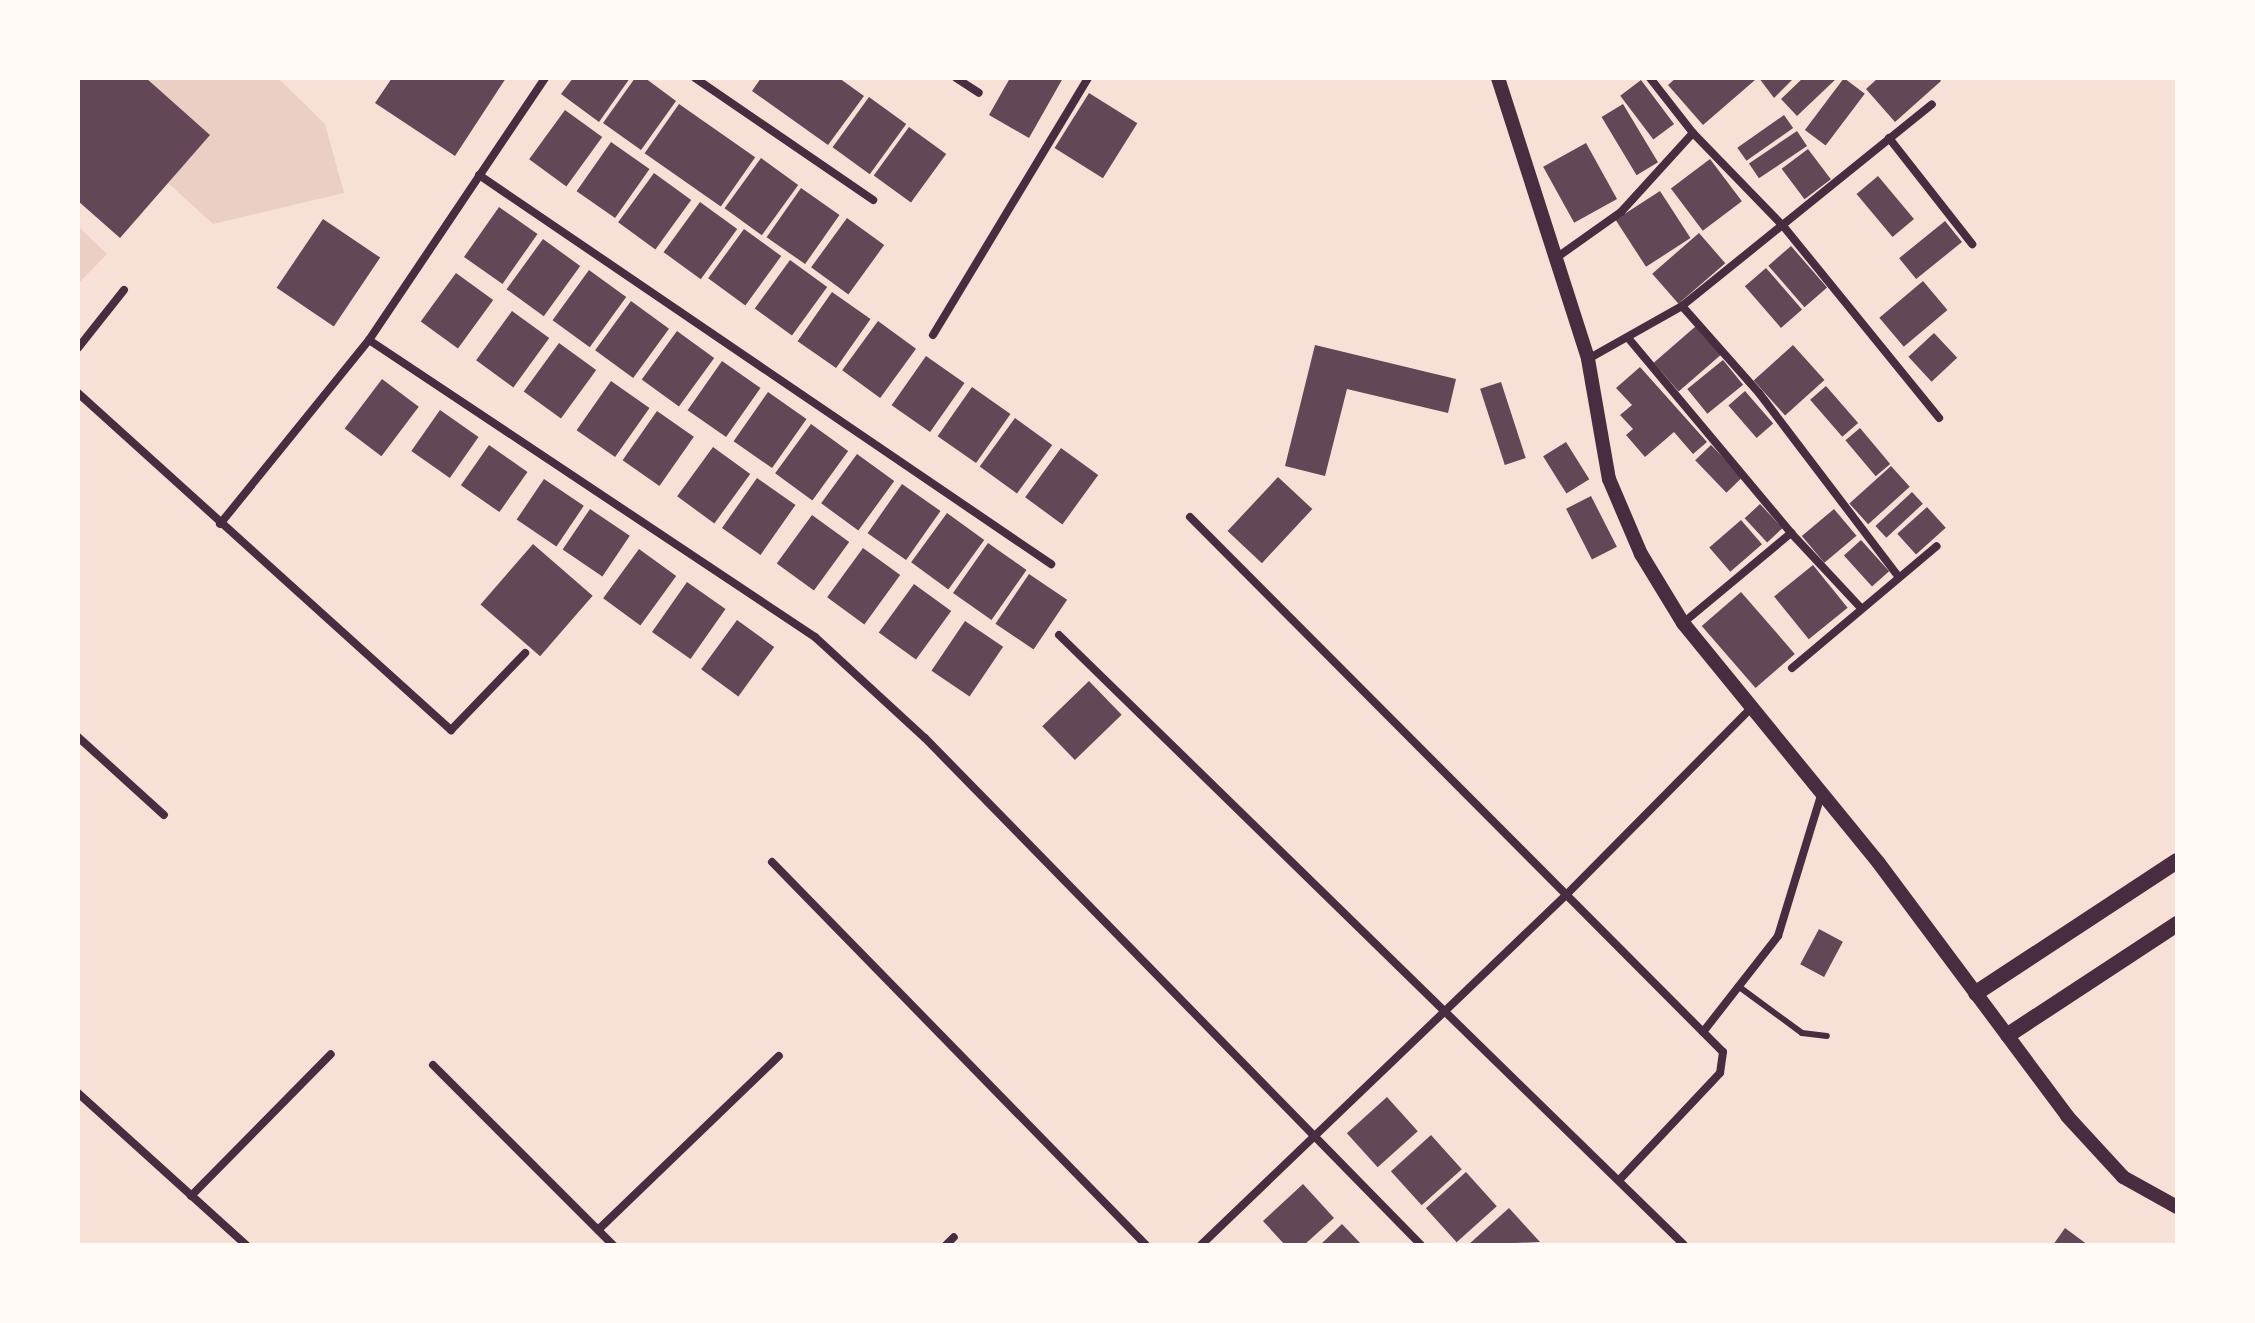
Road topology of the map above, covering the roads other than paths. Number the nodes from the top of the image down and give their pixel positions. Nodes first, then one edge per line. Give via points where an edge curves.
1 (545, 78) edge
2 (695, 78) edge
3 (956, 78) edge
4 (1088, 78) edge
5 (1498, 78) edge
6 (1650, 78) edge
7 (979, 93) dead end
8 (1932, 104) dead end
9 (1693, 133) junction
10 (1889, 138) junction
11 (479, 175) junction
12 (873, 200) dead end
13 (1784, 227) junction
14 (1972, 244) dead end
15 (1556, 258) junction
16 (124, 290) dead end
17 (1682, 306) junction
18 (933, 335) dead end
19 (1629, 339) junction
20 (369, 340) junction
21 (78, 348) edge
22 (1588, 359) junction
23 (78, 393) edge
24 (1939, 418) dead end
25 (1190, 517) dead end
26 (220, 524) junction
27 (1791, 533) junction
28 (1937, 546) dead end
29 (1051, 564) dead end
30 (1898, 576) junction
31 (1860, 607) junction
32 (1683, 623) junction
33 (1059, 635) dead end
34 (525, 653) dead end
35 (1792, 668) dead end
36 (1750, 709) junction
37 (78, 737) edge
38 (1821, 795) junction
39 (164, 815) dead end
40 (2177, 861) edge
41 (772, 862) dead end
42 (1567, 894) junction
43 (2177, 924) edge
44 (1738, 986) junction
45 (1976, 993) junction
46 (1446, 1011) junction
47 (1703, 1032) junction
48 (2008, 1035) junction
49 (1827, 1036) dead end
50 (331, 1054) dead end
51 (779, 1056) dead end
52 (433, 1065) dead end
53 (78, 1093) edge
54 (1318, 1136) junction
55 (1619, 1180) junction
56 (191, 1196) junction
57 (2177, 1207) edge
58 (598, 1230) junction
59 (954, 1237) dead end
60 (246, 1245) edge
61 (613, 1245) edge
62 (946, 1245) edge
63 (1146, 1245) edge
64 (1201, 1245) edge
65 (1421, 1245) edge
66 (1684, 1245) edge

1 - 11 street
2 - 12 street
3 - 7 street
4 - 18 street
5 - 15 street
6 - 9 street
8 - 10 street
9 - 13 street
9 - 15 street via 1621,212
10 - 13 street
10 - 14 street
11 - 20 street
11 - 29 street
13 - 17 street
13 - 24 street
15 - 22 street
16 - 21 street
17 - 19 street
17 - 30 street via 1759,393
19 - 22 street
19 - 27 street
20 - 26 street
20 - 54 street via 815,637 925,738
22 - 32 street via 1609,479 1625,522
23 - 26 street
25 - 42 street
26 - 34 street via 451,730
27 - 31 street
27 - 32 street
28 - 30 street
30 - 31 street
31 - 35 street
32 - 36 street
33 - 46 street
36 - 38 street
36 - 42 street
37 - 39 street
38 - 44 street via 1778,936
38 - 45 street
40 - 45 main road
41 - 63 street
42 - 46 street
42 - 47 street
43 - 48 main road
44 - 47 street
44 - 49 lane via 1802,1033
45 - 48 street
46 - 54 street
46 - 55 street
47 - 55 street via 1723,1052 1720,1073
48 - 57 street via 2099,1154 2149,1194
50 - 56 street
51 - 58 street
52 - 58 street
53 - 56 street
54 - 64 street
54 - 65 street
55 - 66 street
56 - 60 street
58 - 61 street
59 - 62 street

